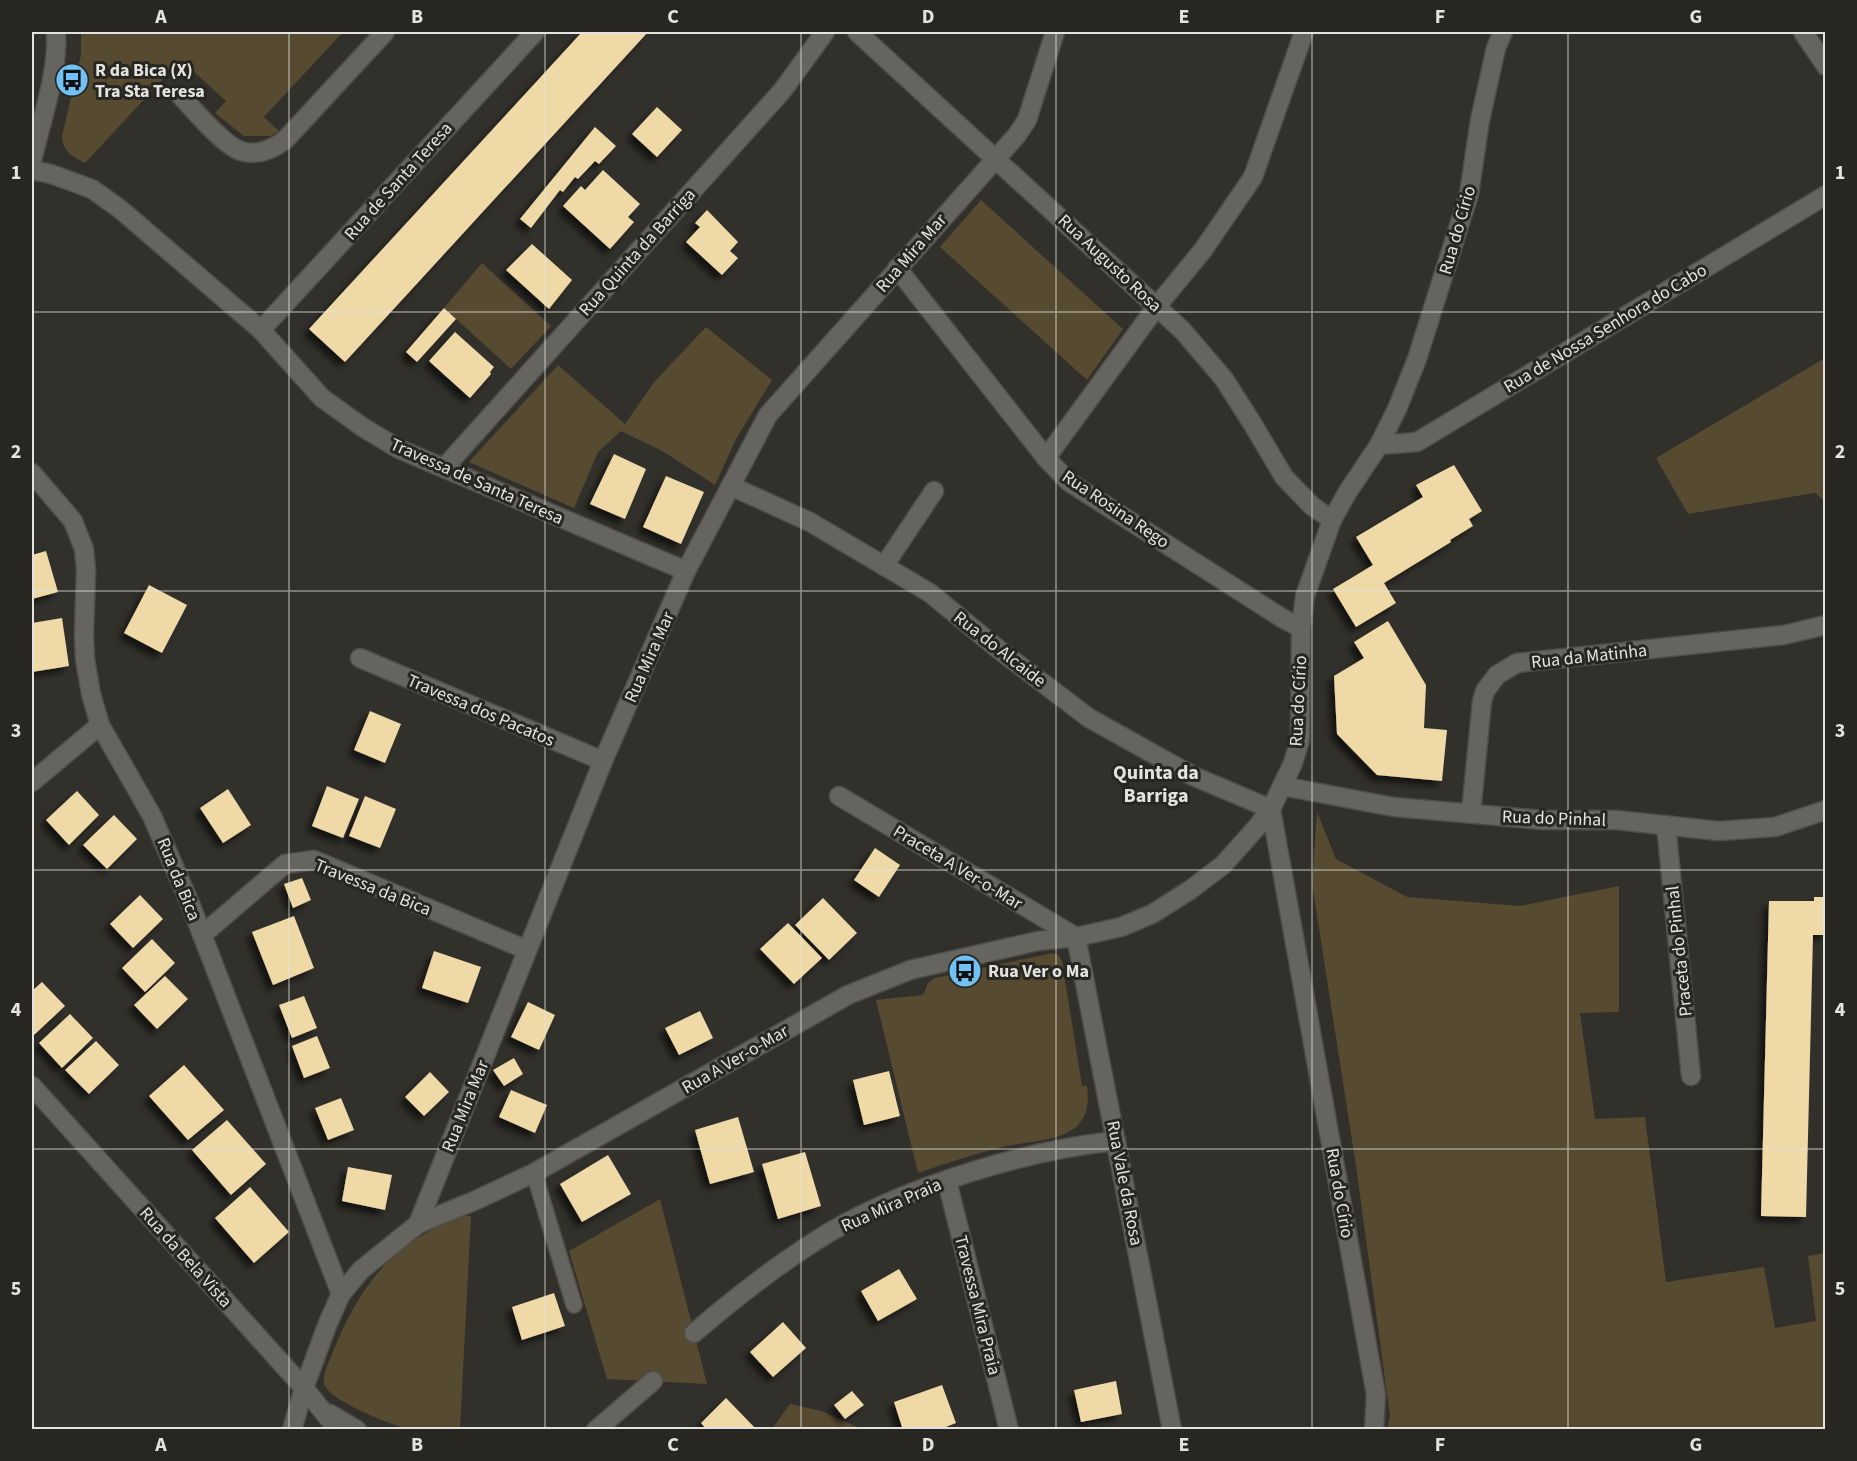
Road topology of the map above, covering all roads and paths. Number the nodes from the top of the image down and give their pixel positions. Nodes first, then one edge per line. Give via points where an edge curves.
1 (56, 32) edge
2 (385, 32) edge
3 (535, 32) edge
4 (825, 32) edge
5 (857, 32) edge
6 (1055, 32) edge
7 (1304, 32) edge
8 (1503, 32) edge
9 (1803, 32) edge
10 (1826, 66) edge
11 (181, 96) dead end
12 (995, 158) junction
13 (32, 160) edge
14 (32, 170) edge
15 (1826, 195) edge
16 (897, 268) junction
17 (1157, 306) junction
18 (261, 330) junction
19 (1379, 445) junction
20 (1046, 458) junction
21 (444, 468) junction
22 (32, 472) edge
23 (731, 486) junction
24 (934, 491) dead end
25 (1332, 520) junction
26 (884, 566) junction
27 (686, 571) junction
28 (1826, 625) edge
29 (1301, 628) junction
30 (360, 658) dead end
31 (100, 725) junction
32 (603, 761) junction
33 (32, 782) edge
34 (1282, 786) junction
35 (839, 796) dead end
36 (1271, 809) junction
37 (1826, 810) edge
38 (1471, 813) junction
39 (1666, 825) junction
40 (202, 935) junction
41 (1076, 937) junction
42 (527, 950) junction
43 (1691, 1077) dead end
44 (32, 1086) edge
45 (1116, 1141) junction
46 (534, 1173) junction
47 (947, 1181) junction
48 (418, 1224) junction
49 (341, 1294) junction
50 (574, 1305) dead end
51 (694, 1333) dead end
52 (652, 1381) dead end
53 (304, 1388) junction
54 (322, 1408) junction
55 (612, 1414) junction
56 (292, 1430) edge
57 (338, 1430) edge
58 (357, 1430) edge
59 (584, 1430) edge
60 (596, 1430) edge
61 (1009, 1430) edge
62 (1172, 1430) edge
63 (1374, 1430) edge

1 - 13 street via 54,66
2 - 11 street via 285,140 262,152 242,152 229,145
3 - 18 street, Rua de Santa Teresa
4 - 21 street, Rua Quinta da Barriga via 782,91
5 - 12 street, Rua Augusto Rosa
6 - 12 street, Rua Mira Mar via 1027,120
7 - 17 street via 1252,177 1203,250
8 - 19 street, Rua do Círio via 1480,120 1469,194 1417,359
9 - 10 street
12 - 16 street, Rua Mira Mar
12 - 17 street, Rua Augusto Rosa
14 - 18 street, Travessa de Santa Teresa via 92,189
15 - 19 street, Rua de Nossa Senhora do Cabo via 1417,442
16 - 20 street, Rua Rosina Rego
16 - 23 street, Rua Mira Mar via 768,415
17 - 20 street
17 - 25 street, Rua Augusto Rosa via 1224,379 1284,477
18 - 21 street, Travessa de Santa Teresa via 322,398 399,449
19 - 25 street, Rua do Círio
20 - 29 street, Rua Rosina Rego via 1069,482
21 - 27 street, Travessa de Santa Teresa
22 - 31 street, Rua da Bica via 73,521 84,549 85,659
23 - 26 street, Rua do Alcaide via 810,522
23 - 27 street, Rua Mira Mar
24 - 26 street
25 - 29 street, Rua do Círio via 1305,596
26 - 36 street, Rua do Alcaide via 930,593 1089,718 1193,776
27 - 32 street, Rua Mira Mar
28 - 38 street, Rua da Matinha via 1784,635 1517,663 1506,668 1490,682 1482,701
29 - 34 street, Rua do Círio via 1300,740
30 - 32 street, Travessa dos Pacatos
31 - 33 street
31 - 40 street, Rua da Bica via 152,816
32 - 42 street, Rua Mira Mar
34 - 36 street, Rua do Círio
34 - 38 street, Rua do Pinhal via 1394,807
35 - 41 street, Praceta A Ver-o-Mar
36 - 41 street, Rua A Ver-o-Mar via 1224,865 1190,890 1152,914 1121,927
36 - 63 street, Rua do Círio via 1376,1395
37 - 39 street, Rua do Pinhal via 1774,827 1747,830
38 - 39 street, Rua do Pinhal
39 - 43 street, Praceta do Pinhal
40 - 42 street, Travessa da Bica via 285,864 314,860
40 - 49 street, Rua da Bica
41 - 45 street, Rua Vale da Rosa
41 - 46 street, Rua A Ver-o-Mar via 1038,941 910,970 848,995
42 - 48 street, Rua Mira Mar
44 - 53 street, Rua da Bela Vista
45 - 47 street, Rua Mira Praia via 1032,1155
45 - 62 street, Rua Vale da Rosa
46 - 48 street, Rua A Ver-o-Mar
46 - 50 lane
47 - 51 street, Rua Mira Praia via 890,1202 832,1232 754,1284
47 - 61 street, Travessa Mira Praia
48 - 49 street, Rua A Ver-o-Mar via 361,1270
49 - 53 street, Rua A Ver-o-Mar
52 - 55 street
53 - 54 street, Rua da Bela Vista
53 - 56 street, Rua A Ver-o-Mar
54 - 57 street, Rua da Bela Vista
54 - 58 street
55 - 59 street
55 - 60 street

